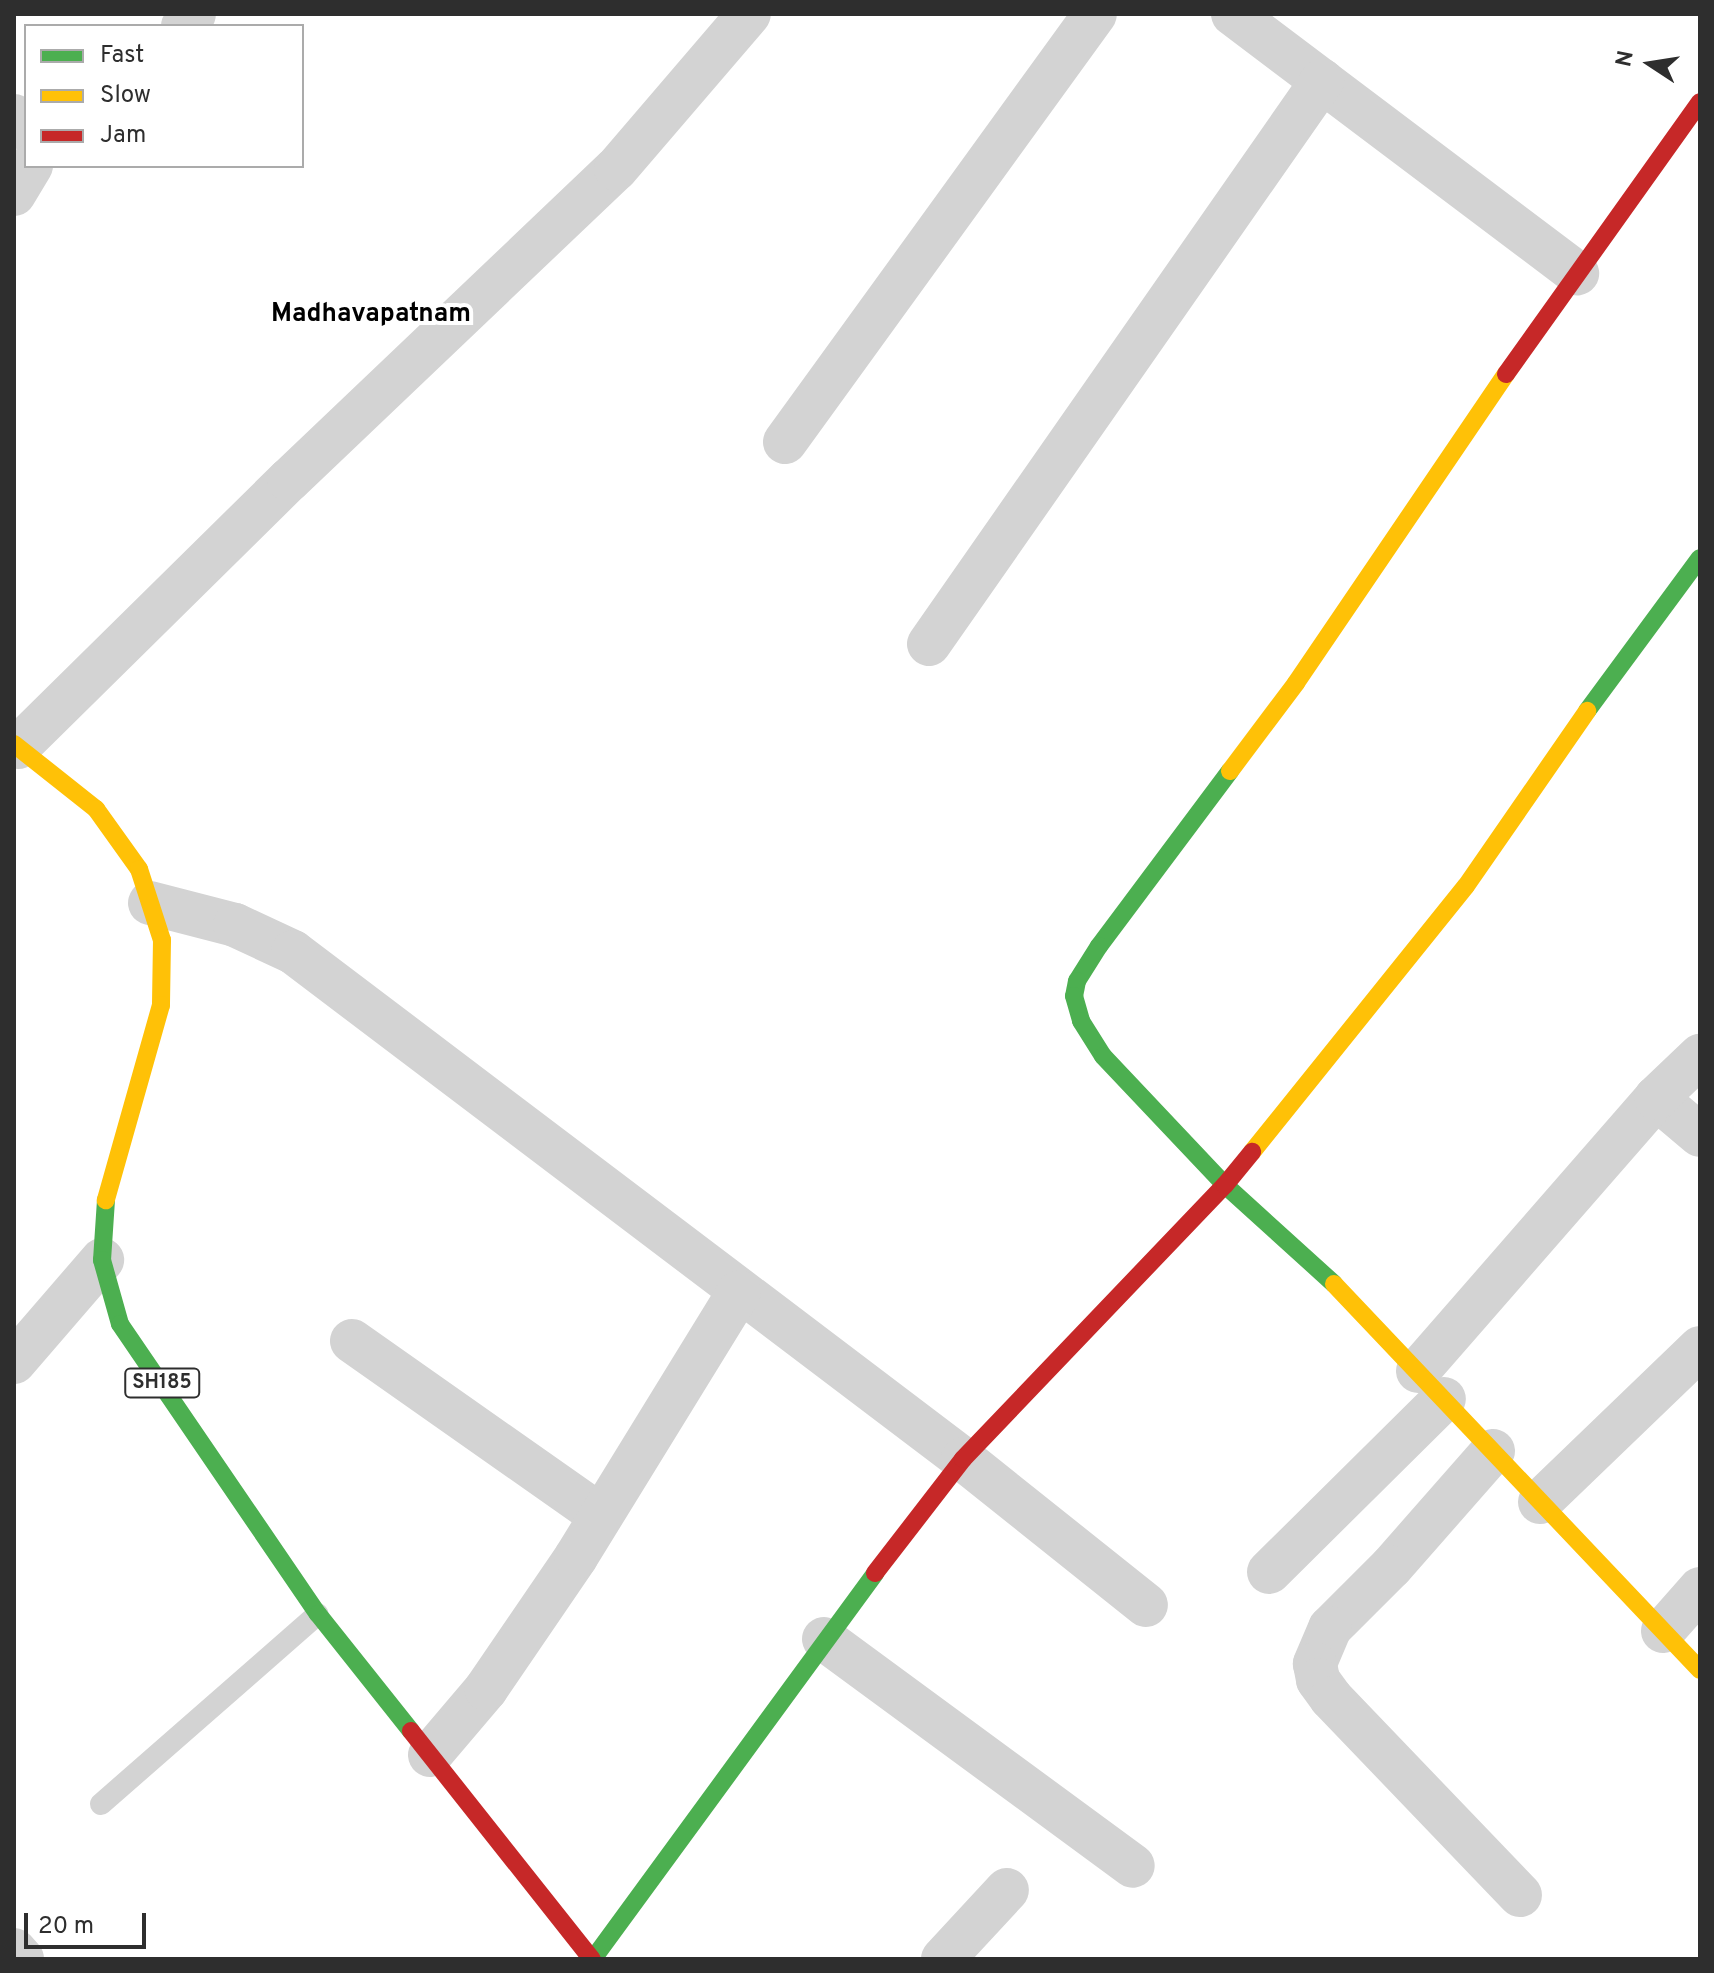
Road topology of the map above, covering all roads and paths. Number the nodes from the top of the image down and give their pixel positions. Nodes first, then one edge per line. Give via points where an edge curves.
1 (749, 14) edge
2 (1095, 14) edge
3 (1233, 14) edge
4 (1322, 81) junction
5 (1699, 105) edge
6 (30, 168) edge
7 (14, 194) edge
8 (1577, 273) junction
9 (785, 442) dead end
10 (1700, 558) edge
11 (929, 644) dead end
12 (16, 745) edge
13 (150, 903) junction
14 (1700, 1056) edge
15 (1656, 1098) junction
16 (1700, 1135) edge
17 (1225, 1185) junction
18 (102, 1260) junction
19 (739, 1292) junction
20 (352, 1341) dead end
21 (1700, 1348) edge
22 (14, 1362) edge
23 (1431, 1385) junction
24 (1493, 1451) junction
25 (963, 1459) junction
26 (1540, 1502) junction
27 (601, 1516) junction
28 (1269, 1572) dead end
29 (1700, 1589) edge
30 (1146, 1605) dead end
31 (318, 1614) junction
32 (1663, 1631) junction
33 (824, 1639) junction
34 (1700, 1670) edge
35 (430, 1755) junction
36 (101, 1804) dead end
37 (1133, 1866) dead end
38 (1007, 1890) dead end
39 (1520, 1895) dead end
40 (14, 1950) edge
41 (22, 1959) edge
42 (593, 1959) edge
43 (943, 1959) edge

1 - 12 street via 616,169
2 - 9 street
3 - 4 street
4 - 8 street
4 - 11 street
5 - 8 street
6 - 7 street
8 - 17 street via 1296,683 1077,981 1074,996 1081,1021 1103,1056
10 - 17 street via 1466,886
12 - 13 street, SH185 via 96,809 139,869
13 - 18 street, SH185 via 162,940 161,1005 103,1212
13 - 19 street via 235,925 293,952
14 - 15 street
15 - 16 street
15 - 23 street
17 - 23 street via 1338,1287
17 - 25 street
18 - 22 street
18 - 31 street, SH185 via 120,1324
19 - 25 street
19 - 27 street
20 - 27 street
21 - 26 street
23 - 24 street
23 - 28 street
24 - 26 street
24 - 39 street via 1330,1628 1315,1664 1318,1680 1331,1698
25 - 30 street
25 - 33 street
26 - 32 street
27 - 35 street via 486,1689
29 - 32 street
31 - 35 street, SH185
31 - 36 lane
32 - 34 street
33 - 37 street
33 - 42 street
35 - 42 street, SH185
38 - 43 street
40 - 41 street

